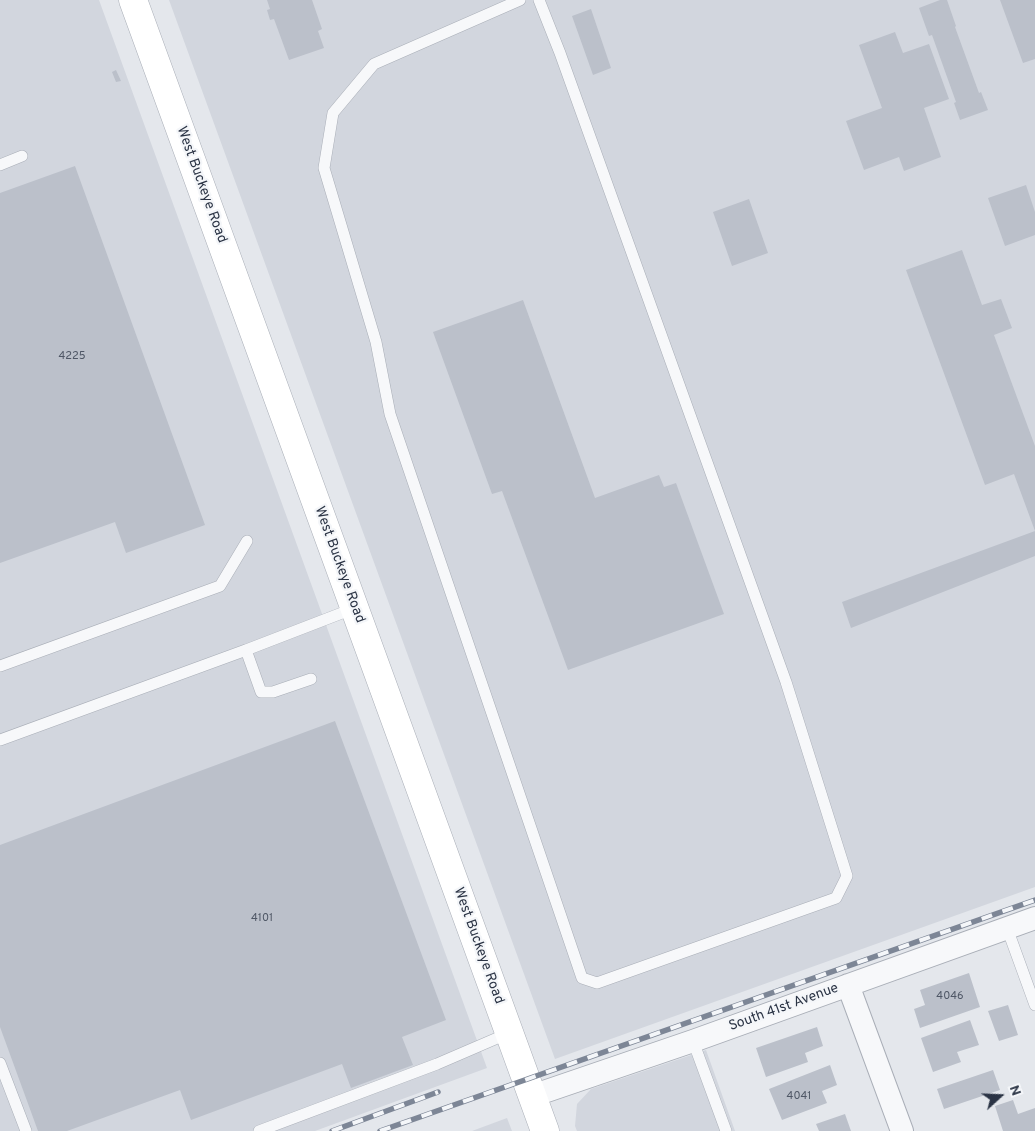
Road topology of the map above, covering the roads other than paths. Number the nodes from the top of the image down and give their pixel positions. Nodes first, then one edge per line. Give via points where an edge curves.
1 (133, 0) edge
2 (520, 0) edge
3 (539, 0) edge
4 (22, 156) dead end
5 (0, 165) edge
6 (247, 541) dead end
7 (355, 608) junction
8 (246, 650) junction
9 (0, 666) edge
10 (311, 679) dead end
11 (0, 740) edge
12 (1035, 918) edge
13 (1007, 928) junction
14 (848, 986) junction
15 (1035, 1005) edge
16 (510, 1032) junction
17 (693, 1041) junction
18 (0, 1063) edge
19 (532, 1096) junction
20 (26, 1131) edge
21 (259, 1131) edge
22 (545, 1131) edge
23 (726, 1131) edge
24 (902, 1131) edge

1 - 7 main road, West Buckeye Road
2 - 3 lane via 374,64 333,113 324,168 376,342 393,423 582,978 597,983 836,898 847,876 786,682
4 - 5 lane
6 - 9 lane via 220,586
7 - 8 lane
7 - 16 main road, West Buckeye Road
8 - 10 lane via 261,692 273,692
8 - 11 lane
12 - 13 street, South 41st Avenue
13 - 14 street, South 41st Avenue
13 - 15 lane
14 - 17 street, South 41st Avenue
14 - 24 street
16 - 19 main road, West Buckeye Road
16 - 21 lane via 437,1064
17 - 19 street, South 41st Avenue
17 - 23 lane
18 - 20 lane
19 - 22 main road, West Buckeye Road

